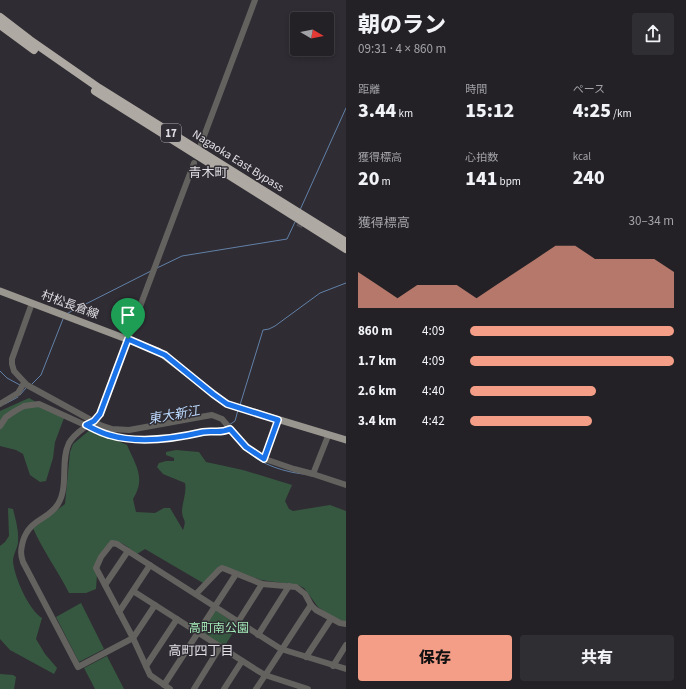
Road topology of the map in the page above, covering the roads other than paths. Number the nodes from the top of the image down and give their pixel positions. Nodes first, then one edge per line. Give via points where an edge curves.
1 (255, 0) edge
2 (0, 17) edge
3 (0, 24) edge
4 (201, 144) dead end
5 (194, 163) dead end
6 (346, 242) edge
7 (346, 250) edge
8 (0, 291) edge
9 (32, 303) junction
10 (128, 339) junction
11 (24, 383) junction
12 (0, 404) edge
13 (278, 420) junction
14 (94, 421) junction
15 (86, 425) junction
16 (0, 426) edge
17 (230, 429) junction
18 (328, 436) junction
19 (346, 440) edge
20 (264, 459) junction
21 (313, 474) junction
22 (346, 485) edge
23 (128, 551) junction
24 (150, 566) junction
25 (236, 574) junction
26 (262, 584) junction
27 (105, 586) junction
28 (289, 586) junction
29 (133, 591) junction
30 (196, 594) junction
31 (154, 605) junction
32 (311, 605) junction
33 (215, 607) junction
34 (119, 612) junction
35 (177, 619) junction
36 (332, 619) junction
37 (238, 622) junction
38 (346, 624) edge
39 (198, 633) junction
40 (258, 635) junction
41 (133, 638) junction
42 (346, 645) edge
43 (220, 647) junction
44 (281, 649) junction
45 (306, 657) junction
46 (242, 661) junction
47 (146, 666) junction
48 (333, 666) junction
49 (346, 669) edge
50 (265, 675) junction
51 (288, 686) edge
52 (167, 687) edge
53 (194, 689) edge
54 (224, 689) edge
55 (256, 689) edge
56 (308, 689) edge

1 - 4 street
2 - 6 highway, Nagaoka East Bypass / 17 via 99,88
3 - 7 highway, Nagaoka East Bypass / 17 via 112,103
5 - 10 street
8 - 9 main road, 村松長倉線
9 - 10 main road, 村松長倉線
9 - 11 street via 12,359 14,371
10 - 13 main road, 村松長倉線 via 165,355 227,404
10 - 14 street via 100,414
11 - 12 street via 18,393
11 - 14 street
13 - 18 main road, 村松長倉線
13 - 20 street
14 - 15 street
14 - 17 street via 106,427 123,430 212,415 222,419
15 - 16 street via 39,404 24,406 15,411 6,417
15 - 17 street via 107,435 134,439 166,439
15 - 41 street via 69,444 59,502 53,510 27,530 21,554 78,667
17 - 20 street via 246,447
18 - 19 main road, 村松長倉線
18 - 21 street
20 - 21 street
21 - 22 street
23 - 24 street
23 - 27 street
23 - 27 street via 112,543 101,557 96,568
24 - 29 street
24 - 30 street
25 - 26 street
25 - 30 street via 222,568
25 - 33 street
26 - 28 street
26 - 37 street
27 - 34 street
28 - 32 street via 301,589
28 - 40 street
29 - 31 street
29 - 34 street
30 - 33 street
31 - 35 street
31 - 41 street
32 - 36 street
32 - 44 street
33 - 37 street
33 - 39 street
34 - 41 street
35 - 39 street
35 - 47 street
36 - 38 street
36 - 45 street
37 - 40 street
39 - 43 street
39 - 52 street
40 - 44 street
41 - 47 street
42 - 48 street
43 - 46 street
43 - 53 street
44 - 45 street
44 - 50 street
45 - 48 street
46 - 50 street
46 - 54 street
47 - 52 street via 150,676
48 - 49 street
50 - 51 street
50 - 55 street
51 - 56 street

